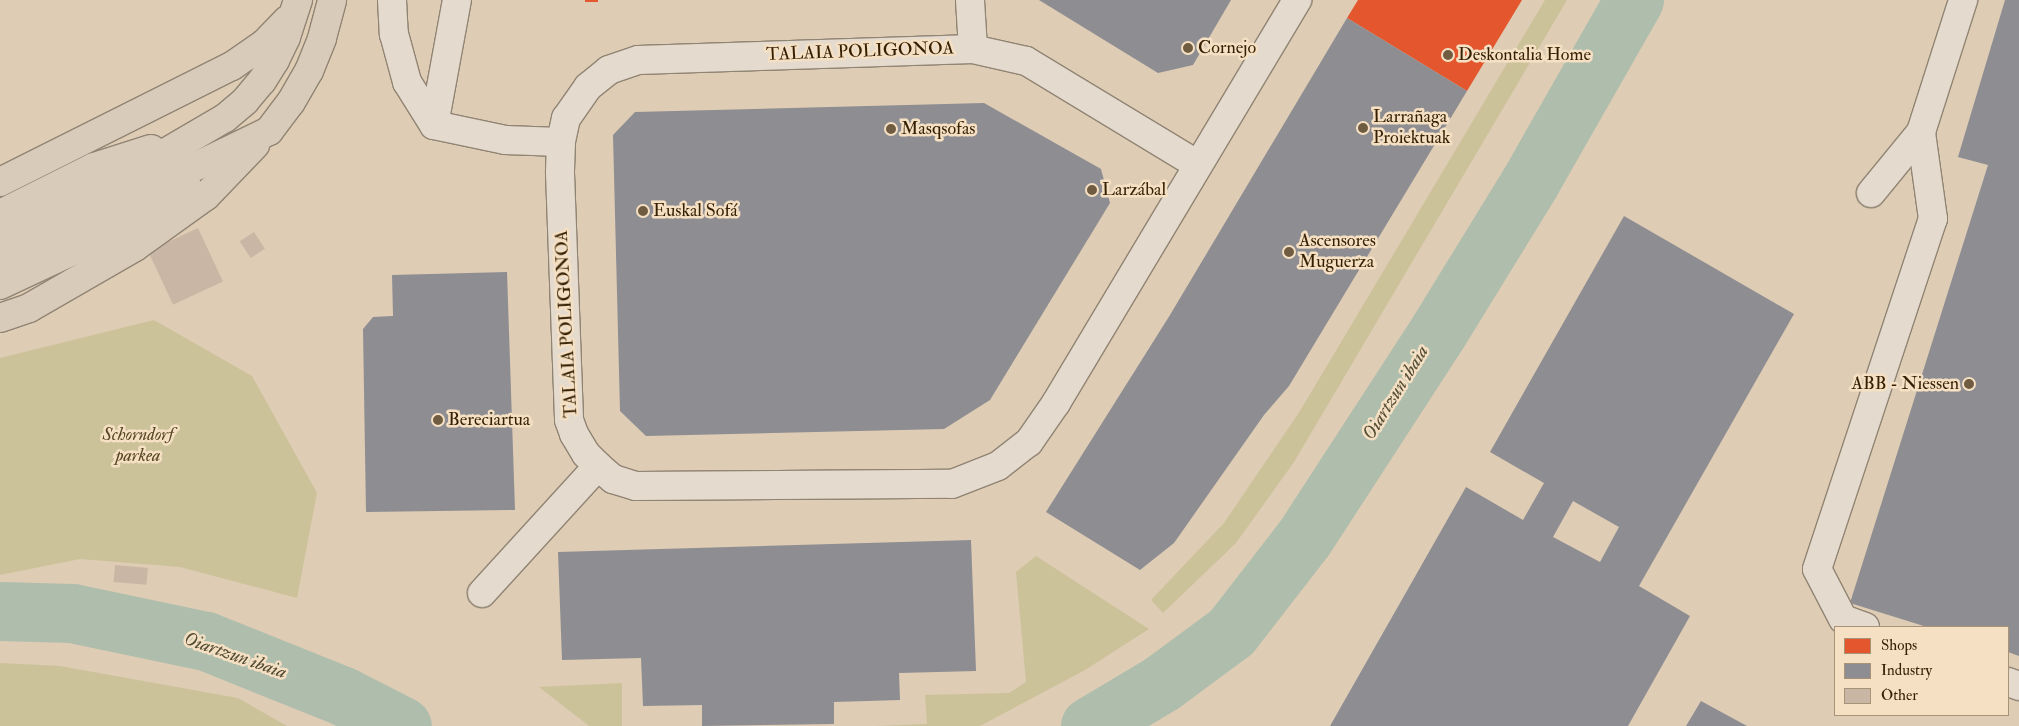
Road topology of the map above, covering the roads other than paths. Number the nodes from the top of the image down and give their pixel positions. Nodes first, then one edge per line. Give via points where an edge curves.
1 (332, 0) edge
2 (392, 0) edge
3 (457, 0) edge
4 (970, 0) edge
5 (1297, 0) edge
6 (1963, 0) edge
7 (295, 7) edge
8 (973, 49) junction
9 (434, 125) junction
10 (269, 131) junction
11 (1921, 132) junction
12 (203, 133) junction
13 (561, 142) junction
14 (1198, 165) junction
15 (0, 182) edge
16 (1871, 193) dead end
17 (0, 214) edge
18 (0, 240) edge
19 (0, 261) edge
20 (0, 285) edge
21 (0, 318) edge
22 (598, 466) junction
23 (482, 593) dead end
24 (1862, 626) edge

1 - 10 highway via 309,71
2 - 9 street via 394,34 407,82
3 - 9 street
4 - 8 street
5 - 14 street, TALAIA POLIGONOA
6 - 11 street
7 - 12 highway via 286,37 262,81 245,101
7 - 15 highway via 265,43 232,66
8 - 13 street, TALAIA POLIGONOA via 638,60 608,70 588,87 566,118
8 - 14 street, TALAIA POLIGONOA via 1026,62
9 - 13 street via 505,140
10 - 19 highway
10 - 20 highway via 124,228
10 - 21 highway via 206,196 134,247 29,308
11 - 16 street
11 - 24 street via 1933,219 1817,570 1843,619
12 - 17 highway via 94,167
12 - 18 highway
13 - 22 street, TALAIA POLIGONOA via 569,420 586,454
14 - 22 street, TALAIA POLIGONOA via 1056,403 1029,442 998,466 952,484 646,486 613,479
22 - 23 street

